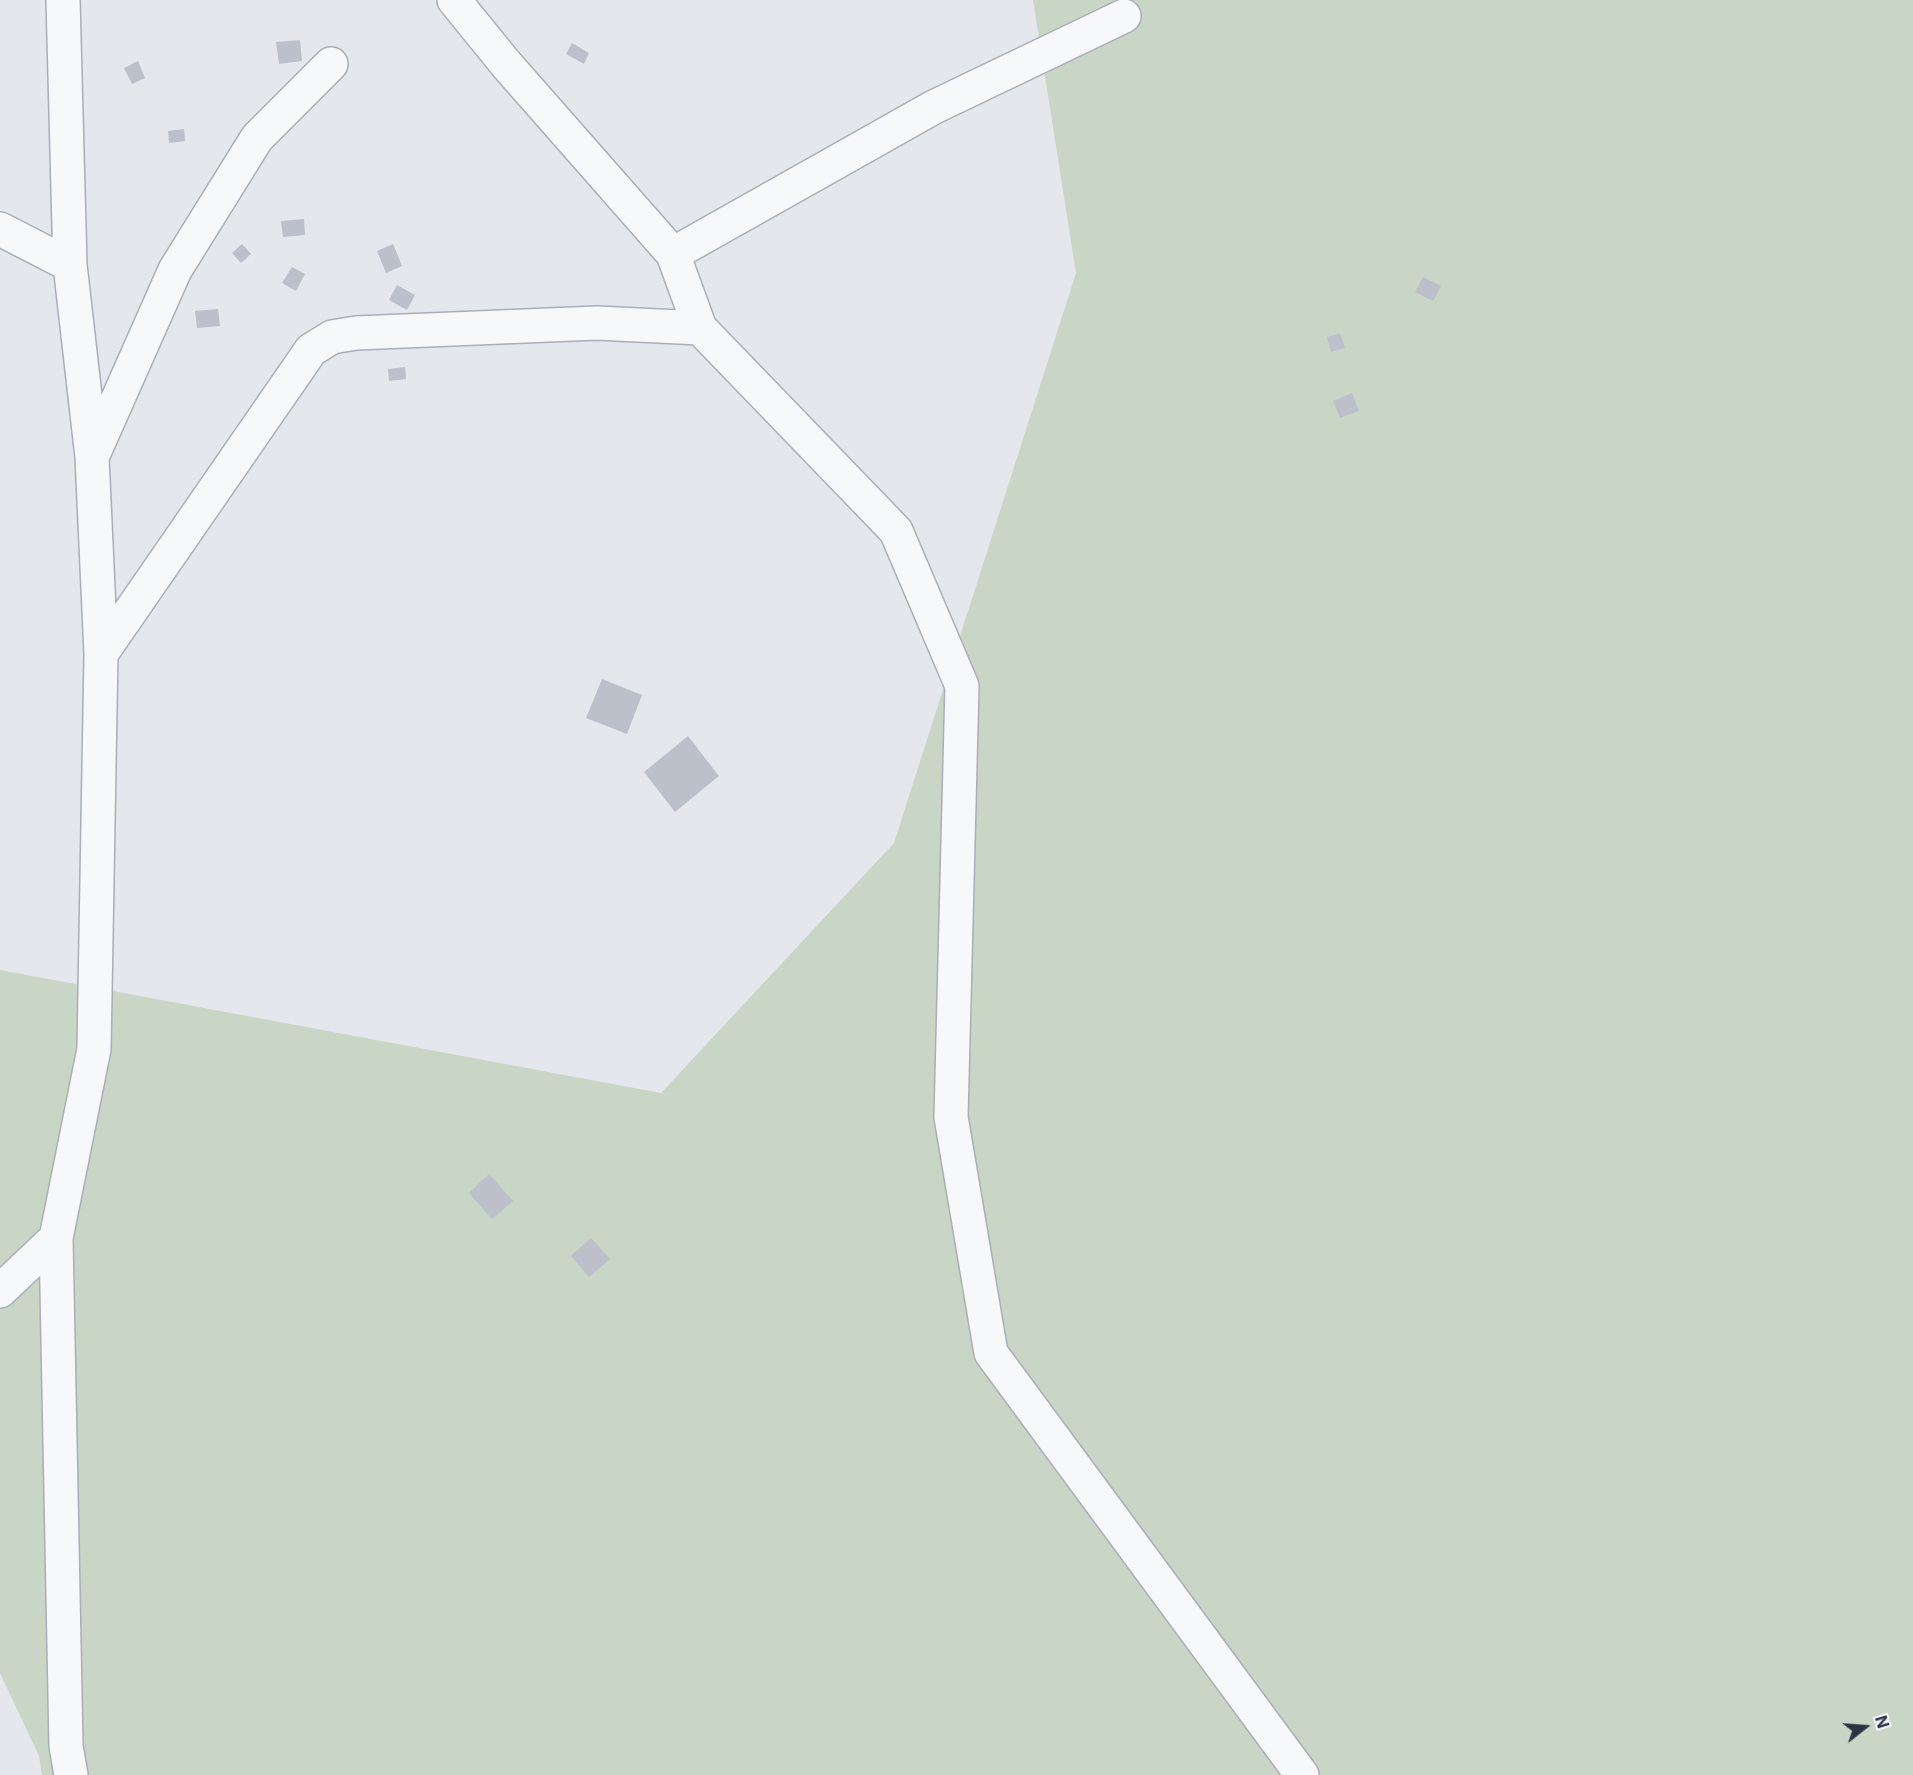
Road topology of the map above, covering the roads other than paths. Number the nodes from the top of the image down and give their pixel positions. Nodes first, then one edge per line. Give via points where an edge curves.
1 (63, 0) edge
2 (454, 0) edge
3 (1124, 16) dead end
4 (331, 64) dead end
5 (0, 229) edge
6 (672, 254) junction
7 (70, 265) junction
8 (700, 328) junction
9 (92, 457) junction
10 (102, 654) junction
11 (56, 1238) junction
12 (0, 1291) edge
13 (70, 1775) edge
14 (1302, 1775) edge

1 - 7 street
2 - 6 street
3 - 6 street via 934,107
4 - 9 street via 257,138 175,270
5 - 7 street
6 - 8 street
7 - 9 street
8 - 10 street via 597,323 332,337 311,350
8 - 14 street via 896,531 962,686 951,1117 991,1353
9 - 10 street
10 - 11 street via 94,1049
11 - 12 street
11 - 13 street via 66,1746

